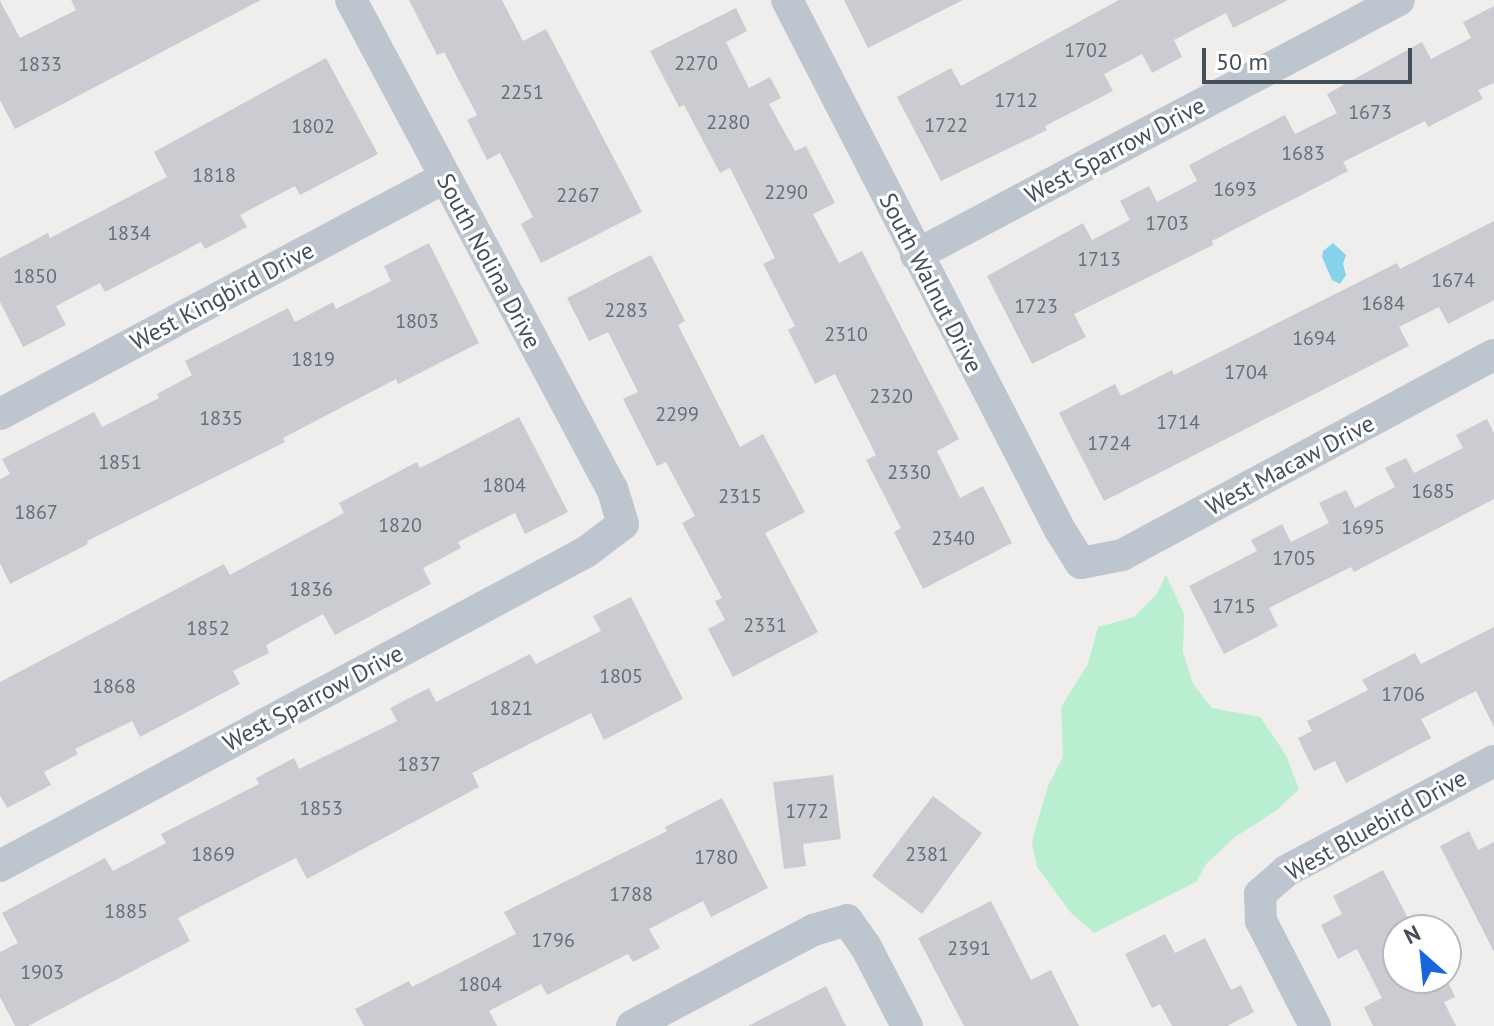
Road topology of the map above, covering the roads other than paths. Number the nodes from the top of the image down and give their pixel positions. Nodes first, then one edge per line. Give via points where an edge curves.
1 (351, 0) edge
2 (787, 0) edge
3 (1399, 0) edge
4 (444, 178) junction
5 (916, 255) junction
6 (1494, 355) edge
7 (0, 414) edge
8 (623, 524) joint
9 (1081, 563) joint
10 (1494, 761) edge
11 (0, 866) edge
12 (632, 1026) edge
13 (907, 1026) edge
14 (1315, 1026) edge

1 - 4 street, South Nolina Drive
2 - 5 street, South Walnut Drive
3 - 5 street, West Sparrow Drive
4 - 7 street, West Kingbird Drive
4 - 8 street, South Nolina Drive via 612,489
5 - 9 street, South Walnut Drive
6 - 9 street, West Macaw Drive via 1122,555
8 - 11 street, West Sparrow Drive via 586,552
10 - 14 street, West Bluebird Drive via 1286,871 1260,894 1261,921
12 - 13 street via 813,930 847,920

